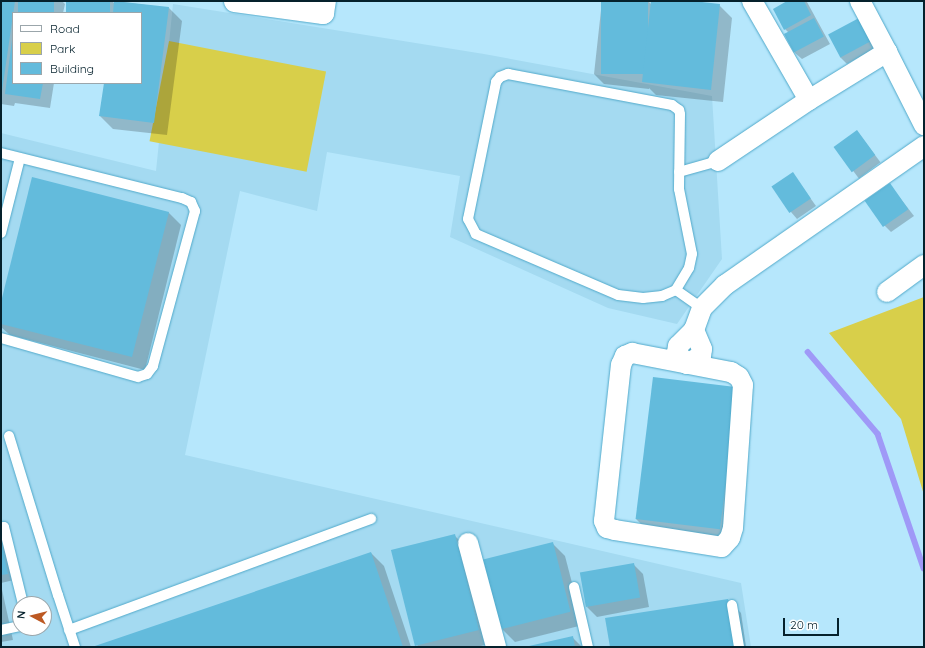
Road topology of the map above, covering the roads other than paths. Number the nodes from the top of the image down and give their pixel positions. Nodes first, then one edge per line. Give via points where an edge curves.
1 (235, 1) edge
2 (325, 1) edge
3 (752, 1) edge
4 (860, 1) edge
5 (887, 52) junction
6 (809, 100) junction
7 (924, 125) edge
8 (924, 146) edge
9 (1, 154) edge
10 (20, 158) junction
11 (718, 162) joint
12 (679, 172) junction
13 (1, 233) edge
14 (924, 265) edge
15 (676, 290) junction
16 (887, 292) dead end
17 (702, 308) junction
18 (1, 338) edge
19 (687, 364) junction
20 (9, 436) dead end
21 (371, 519) dead end
22 (1, 528) edge
23 (468, 543) dead end
24 (574, 587) dead end
25 (21, 596) edge
26 (732, 605) dead end
27 (12, 628) edge
28 (1, 630) edge
29 (70, 630) junction
30 (75, 647) edge
31 (496, 647) edge
32 (588, 647) edge
33 (739, 647) edge

1 - 2 street via 323,13
3 - 6 street
4 - 5 street
5 - 6 street
5 - 7 street
6 - 11 street
8 - 17 street via 725,285
9 - 10 lane
10 - 13 lane
10 - 18 lane via 182,198 191,202 195,211 153,366 147,374 138,377
11 - 12 lane
12 - 15 lane via 679,189 692,254 689,268
12 - 15 lane via 680,114 672,105 508,74 496,82 468,219 476,234 618,295 643,298 662,296
14 - 16 street
15 - 17 lane
17 - 19 street via 694,330 702,349 701,356
19 - 19 street via 731,372 739,377 743,385 733,528 730,538 722,546 615,530 607,528 604,521 621,365 625,356 632,352
20 - 29 lane
21 - 29 lane
22 - 25 lane via 4,527
23 - 31 street
24 - 32 lane
26 - 33 lane
27 - 28 lane
29 - 30 lane

